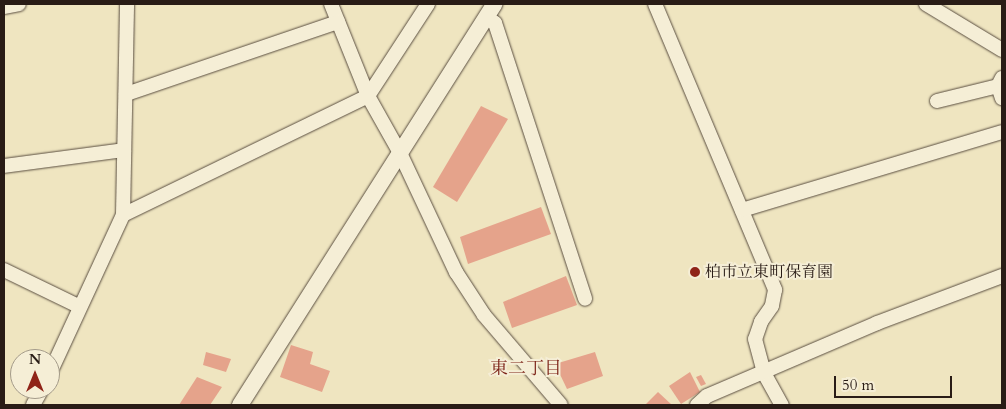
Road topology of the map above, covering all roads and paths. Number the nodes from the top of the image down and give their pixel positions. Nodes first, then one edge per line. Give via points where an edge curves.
1 (19, 4) edge
2 (127, 4) edge
3 (331, 4) edge
4 (428, 4) edge
5 (654, 4) edge
6 (926, 4) edge
7 (4, 7) edge
8 (490, 10) edge
9 (338, 22) junction
10 (1002, 50) edge
11 (1001, 87) edge
12 (126, 94) junction
13 (368, 96) junction
14 (937, 101) dead end
15 (1002, 132) edge
16 (124, 150) junction
17 (400, 153) junction
18 (4, 166) edge
19 (742, 210) junction
20 (123, 215) junction
21 (4, 270) edge
22 (1002, 276) edge
23 (585, 299) dead end
24 (78, 306) junction
25 (60, 349) edge
26 (764, 373) junction
27 (247, 403) edge
28 (561, 405) edge
29 (697, 405) edge
30 (782, 405) edge

1 - 7 street
2 - 12 street
3 - 9 street
4 - 13 street
5 - 19 street
6 - 10 street
8 - 17 street
8 - 23 street
9 - 12 street
9 - 13 street
11 - 14 street
12 - 16 street
13 - 17 street
13 - 20 street
15 - 19 street
16 - 18 street
16 - 20 street
17 - 27 street
17 - 28 street via 456,272 484,315
19 - 26 street via 775,290 772,306 755,338
20 - 24 street
21 - 24 street
22 - 26 street via 877,323
24 - 25 street
26 - 29 street via 707,396
26 - 30 street

